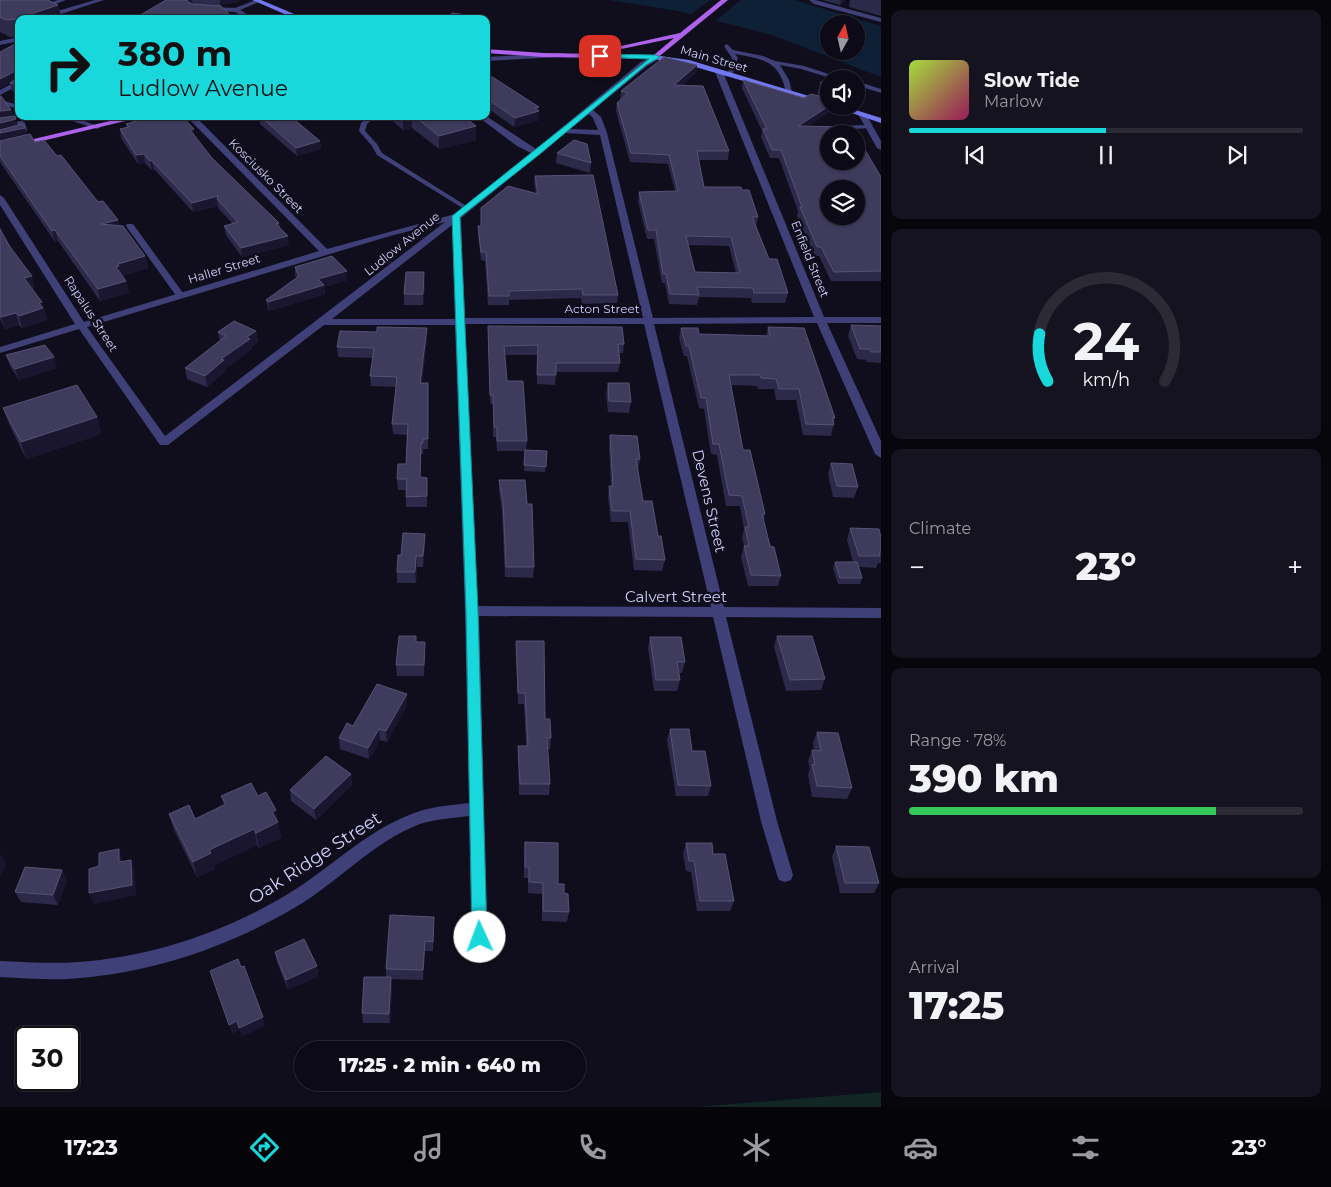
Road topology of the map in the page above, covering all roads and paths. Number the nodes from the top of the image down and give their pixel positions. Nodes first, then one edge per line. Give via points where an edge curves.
1 (31, 0) edge
2 (63, 0) edge
3 (101, 0) edge
4 (812, 0) edge
5 (257, 1) edge
6 (723, 2) edge
7 (45, 6) junction
8 (207, 9) edge
9 (236, 10) junction
10 (61, 12) junction
11 (63, 15) edge
12 (245, 15) edge
13 (293, 15) edge
14 (881, 20) edge
15 (685, 32) junction
16 (15, 40) edge
17 (0, 43) edge
18 (727, 46) dead end
19 (490, 51) edge
20 (732, 52) junction
21 (559, 55) junction
22 (656, 57) junction
23 (490, 59) edge
24 (776, 63) junction
25 (718, 72) junction
26 (820, 73) edge
27 (730, 75) junction
28 (15, 85) edge
29 (865, 86) edge
30 (787, 91) junction
31 (881, 91) edge
32 (0, 94) edge
33 (820, 101) edge
34 (0, 102) edge
35 (15, 106) edge
36 (589, 110) junction
37 (863, 115) edge
38 (865, 115) edge
39 (74, 120) edge
40 (125, 120) edge
41 (194, 120) edge
42 (368, 120) edge
43 (487, 120) edge
44 (881, 120) edge
45 (0, 126) edge
46 (96, 127) junction
47 (865, 127) edge
48 (869, 127) junction
49 (564, 130) junction
50 (22, 133) junction
51 (603, 133) junction
52 (0, 138) edge
53 (30, 142) junction
54 (881, 148) edge
55 (0, 149) edge
56 (537, 152) junction
57 (0, 198) edge
58 (466, 208) junction
59 (456, 216) junction
60 (130, 226) dead end
61 (325, 252) junction
62 (180, 296) junction
63 (881, 320) edge
64 (821, 321) junction
65 (324, 322) junction
66 (460, 322) junction
67 (648, 322) junction
68 (80, 326) junction
69 (0, 350) edge
70 (164, 442) joint
71 (881, 454) edge
72 (472, 611) junction
73 (718, 613) junction
74 (881, 613) edge
75 (476, 809) junction
76 (785, 875) dead end
77 (480, 955) dead end
78 (0, 969) edge

1 - 7 lane
2 - 7 lane
3 - 10 lane
4 - 14 lane
5 - 9 lane
5 - 13 main road
6 - 15 main road, Ludlow Avenue
7 - 10 lane
8 - 9 lane
9 - 12 lane
10 - 11 lane
15 - 21 main road via 658,41
15 - 22 main road, Ludlow Avenue
16 - 17 lane
18 - 20 lane
19 - 21 main road, Main Street
20 - 24 lane
20 - 27 lane via 735,58
21 - 22 main road, Main Street
21 - 23 street
22 - 25 main road, Main Street
22 - 36 street, Ludlow Avenue
24 - 26 lane
24 - 30 lane via 786,78
25 - 27 main road, Main Street
25 - 64 street, Enfield Street
27 - 30 main road, Main Street
28 - 32 street
29 - 31 lane
30 - 33 main road, Main Street
34 - 35 street
36 - 49 street, Ludlow Avenue
36 - 51 street, Devens Street via 597,117
37 - 48 street
38 - 44 main road
39 - 46 street
40 - 46 main road
41 - 61 street, Kosciusko Street
42 - 58 lane via 362,131 375,145 378,154
43 - 56 street
45 - 50 lane via 22,124
46 - 53 main road
47 - 48 lane
48 - 54 street
49 - 51 street
49 - 56 street, Ludlow Avenue
50 - 52 lane
50 - 53 lane
51 - 67 street, Devens Street
53 - 55 main road
56 - 58 street, Ludlow Avenue
57 - 68 street, Rapalus Street
58 - 59 street, Ludlow Avenue
59 - 61 street, Haller Street
59 - 65 street, Ludlow Avenue
59 - 66 street
60 - 62 lane
61 - 62 street, Haller Street
62 - 68 street, Haller Street
63 - 64 street, Acton Street
64 - 67 street, Acton Street
64 - 71 street, Enfield Street
65 - 66 street, Acton Street
65 - 70 street, Ludlow Avenue
66 - 67 street, Acton Street
66 - 72 street
67 - 73 street, Devens Street
68 - 69 street, Haller Street
68 - 70 street, Rapalus Street
72 - 73 street, Calvert Street
72 - 75 street
73 - 74 street, Calvert Street
73 - 76 street, Devens Street
75 - 77 street
75 - 78 street, Oak Ridge Street via 417,818 380,836 291,901 248,925 186,947 91,970

